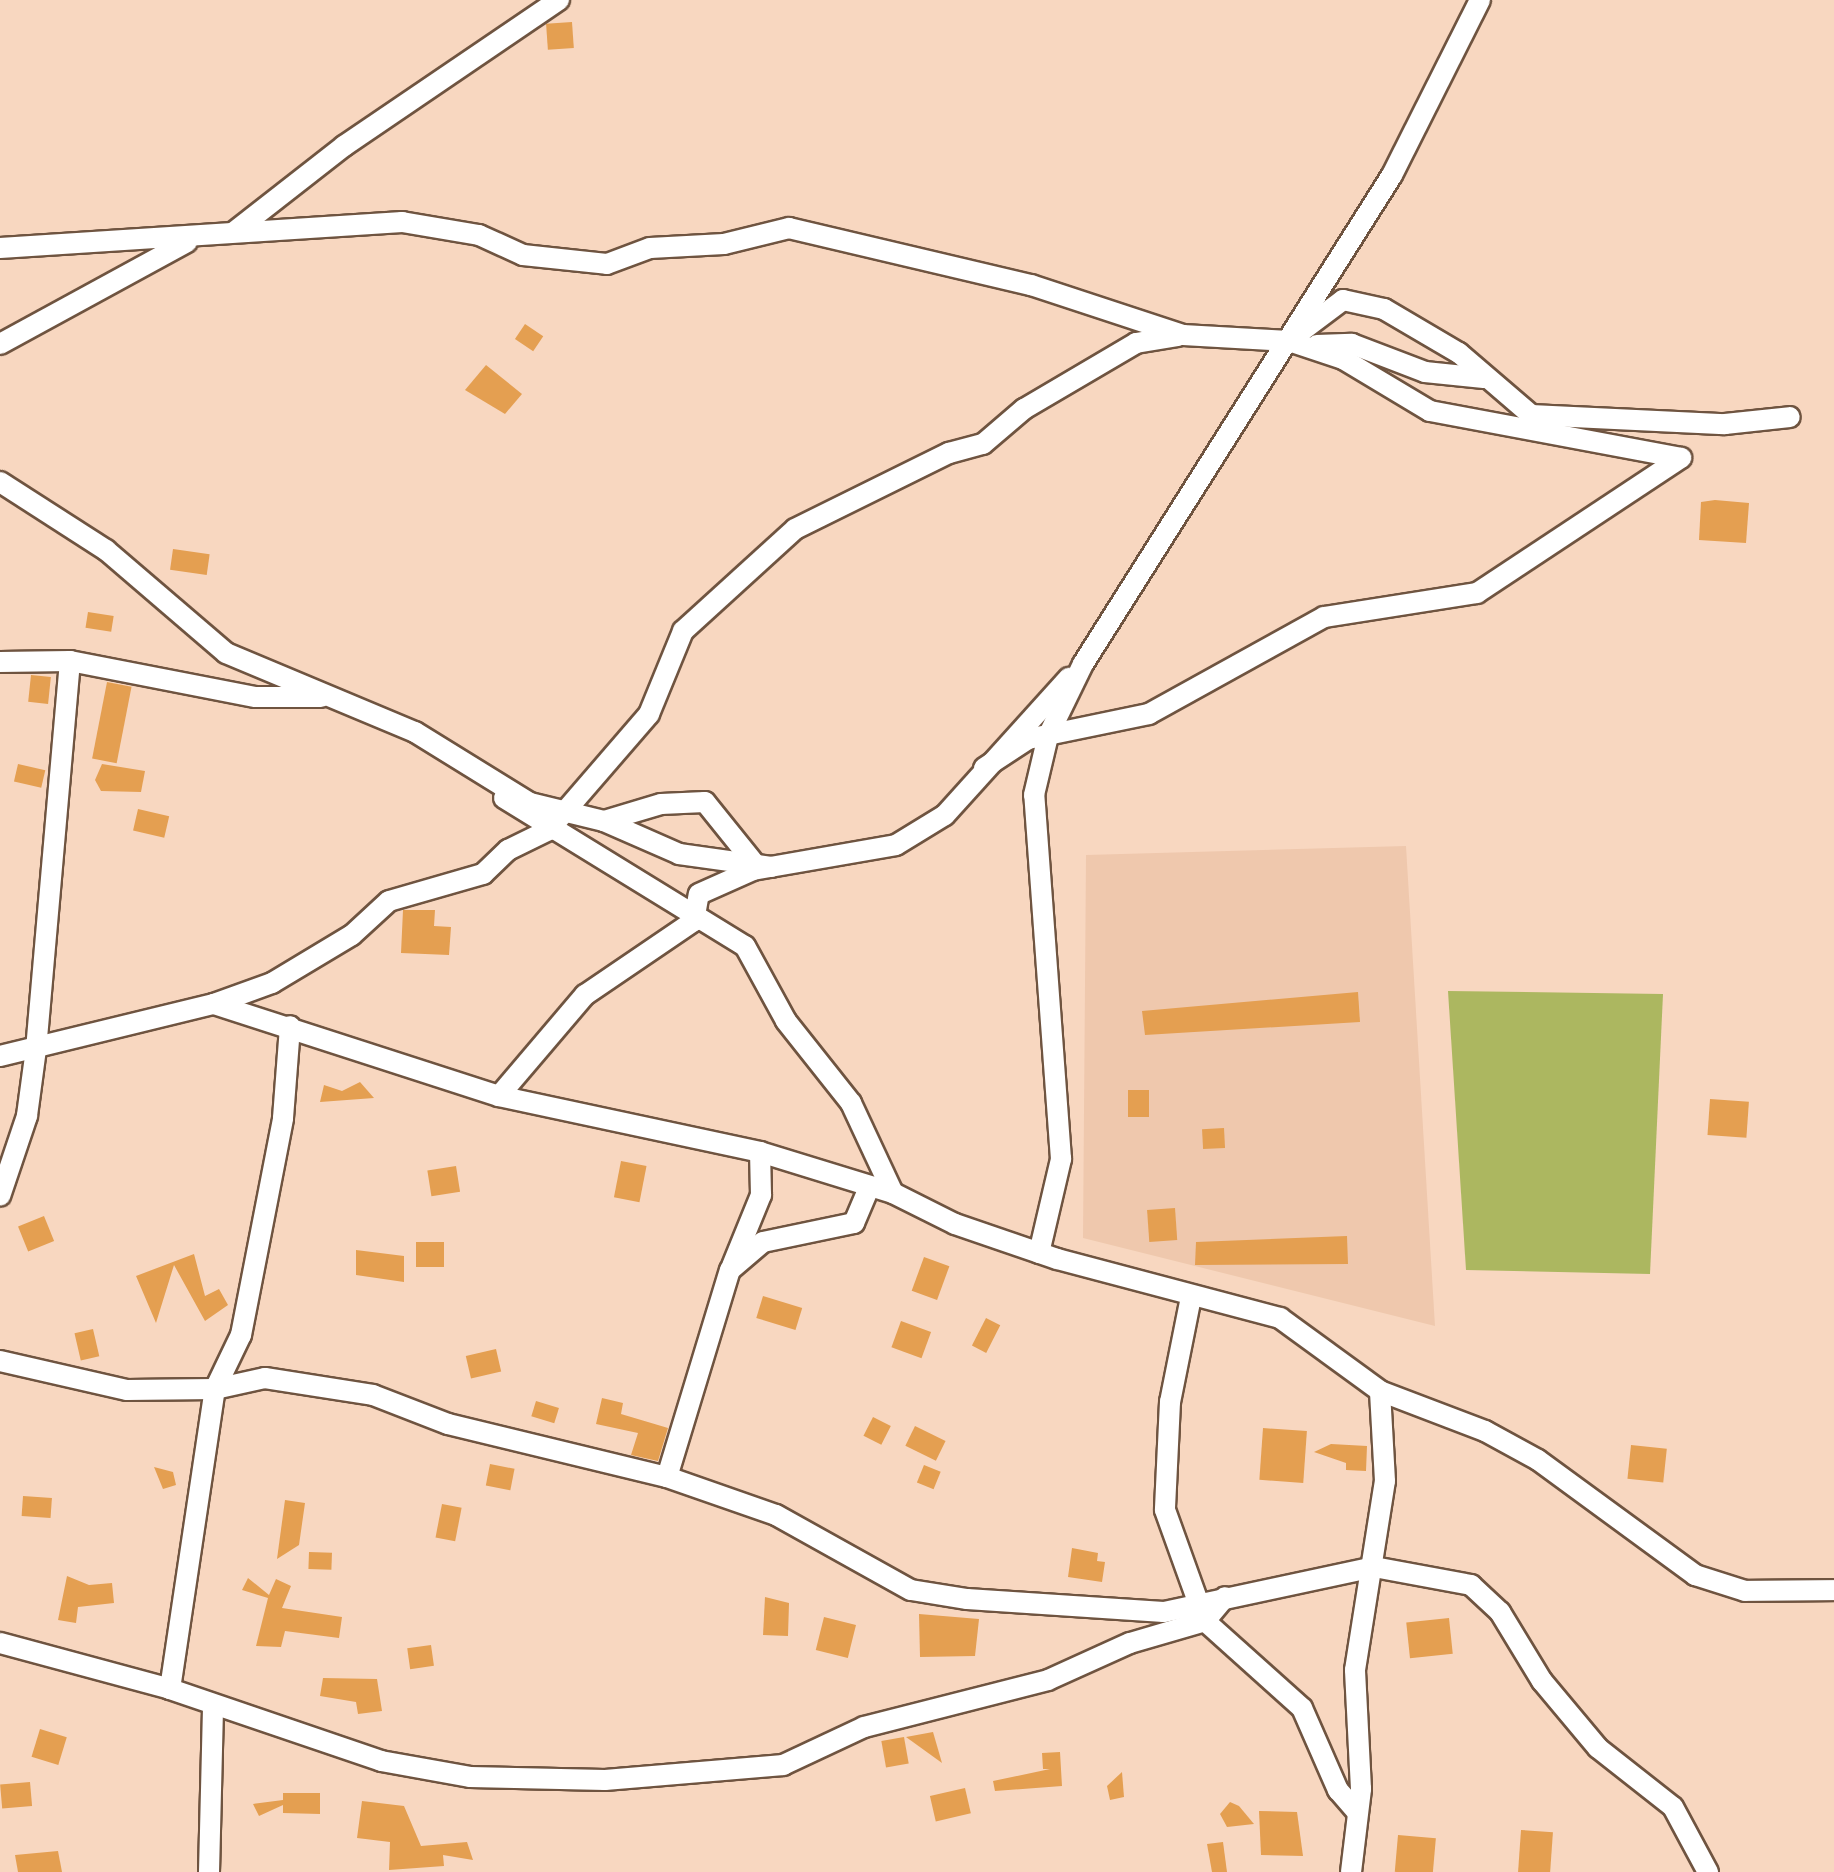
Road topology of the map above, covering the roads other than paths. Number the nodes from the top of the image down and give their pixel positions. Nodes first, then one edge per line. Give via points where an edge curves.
1 (559, 0) edge
2 (1480, 0) edge
3 (235, 231) junction
4 (0, 248) edge
5 (1183, 335) junction
6 (1293, 342) junction
7 (0, 344) edge
8 (1484, 378) junction
9 (1790, 417) dead end
10 (0, 482) edge
11 (70, 661) junction
12 (0, 662) edge
13 (1083, 664) junction
14 (327, 697) junction
15 (1048, 736) junction
16 (984, 768) junction
17 (479, 772) junction
18 (570, 812) junction
19 (604, 821) junction
20 (549, 830) junction
21 (762, 865) junction
22 (694, 921) junction
23 (214, 1004) junction
24 (290, 1026) junction
25 (36, 1049) junction
26 (0, 1056) edge
27 (499, 1096) junction
28 (760, 1152) junction
29 (869, 1188) junction
30 (893, 1193) junction
31 (0, 1196) edge
32 (1039, 1253) junction
33 (730, 1270) junction
34 (1191, 1297) junction
35 (0, 1361) edge
36 (215, 1389) junction
37 (1380, 1391) junction
38 (667, 1477) junction
39 (1374, 1567) junction
40 (1834, 1590) edge
41 (1204, 1612) junction
42 (0, 1643) edge
43 (170, 1689) junction
44 (213, 1706) junction
45 (1358, 1813) junction
46 (209, 1872) edge
47 (1351, 1872) edge
48 (1708, 1872) edge

1 - 3 street via 344,146
2 - 6 street via 1392,175
3 - 4 street
3 - 5 street via 402,222 479,235 523,255 607,264 650,248 724,244 789,228 1031,285
3 - 7 street via 176,244
5 - 6 street
5 - 18 street via 1136,343 1024,409 983,444 795,529 683,631 649,714
6 - 8 street via 1352,344 1425,372
6 - 8 street via 1343,300 1384,309 1459,353
6 - 13 street
6 - 15 street via 1343,359 1430,411 1681,458 1477,593 1324,617 1149,714
8 - 9 street via 1531,415 1725,424
10 - 14 street via 106,550 226,653
11 - 12 street
11 - 14 street via 256,697
11 - 25 street
13 - 15 street
13 - 16 street
14 - 17 street via 415,732
15 - 16 street via 1028,739
15 - 32 street via 1034,795 1061,1159
16 - 21 street via 945,815 896,845
17 - 18 street via 530,803
17 - 20 street via 510,805
18 - 19 street
18 - 20 street
19 - 21 street via 679,854
19 - 21 street via 661,804 705,802
20 - 22 street via 681,903
20 - 23 street via 508,850 483,874 389,901 352,935 272,983
21 - 22 street via 699,894
22 - 27 street via 585,995
22 - 30 street via 745,946 786,1021 851,1103
23 - 24 street
23 - 25 street
24 - 27 street
24 - 36 street via 283,1118 241,1335
25 - 26 street
25 - 31 street via 27,1116
27 - 28 street
28 - 29 street
28 - 33 street via 761,1195
29 - 30 street
29 - 33 street via 854,1223 763,1242
30 - 32 street via 955,1224
32 - 34 street
33 - 38 street
34 - 37 street via 1280,1318
34 - 41 street via 1170,1402 1165,1510
35 - 36 street via 127,1390
36 - 38 street via 265,1378 373,1395 448,1424
36 - 43 street
37 - 39 street via 1385,1481
37 - 40 street via 1485,1431 1538,1460 1695,1575 1745,1591
38 - 41 street via 776,1515 911,1590
39 - 41 street via 1225,1597
39 - 45 street via 1355,1670
39 - 48 street via 1471,1585 1500,1612 1542,1681 1598,1748 1673,1807
41 - 44 street via 1048,1680 864,1727 783,1765 714,1775 470,1777 381,1761
41 - 45 street via 1302,1708 1338,1790
42 - 43 street
43 - 44 street
44 - 46 street via 216,1828
45 - 47 street

